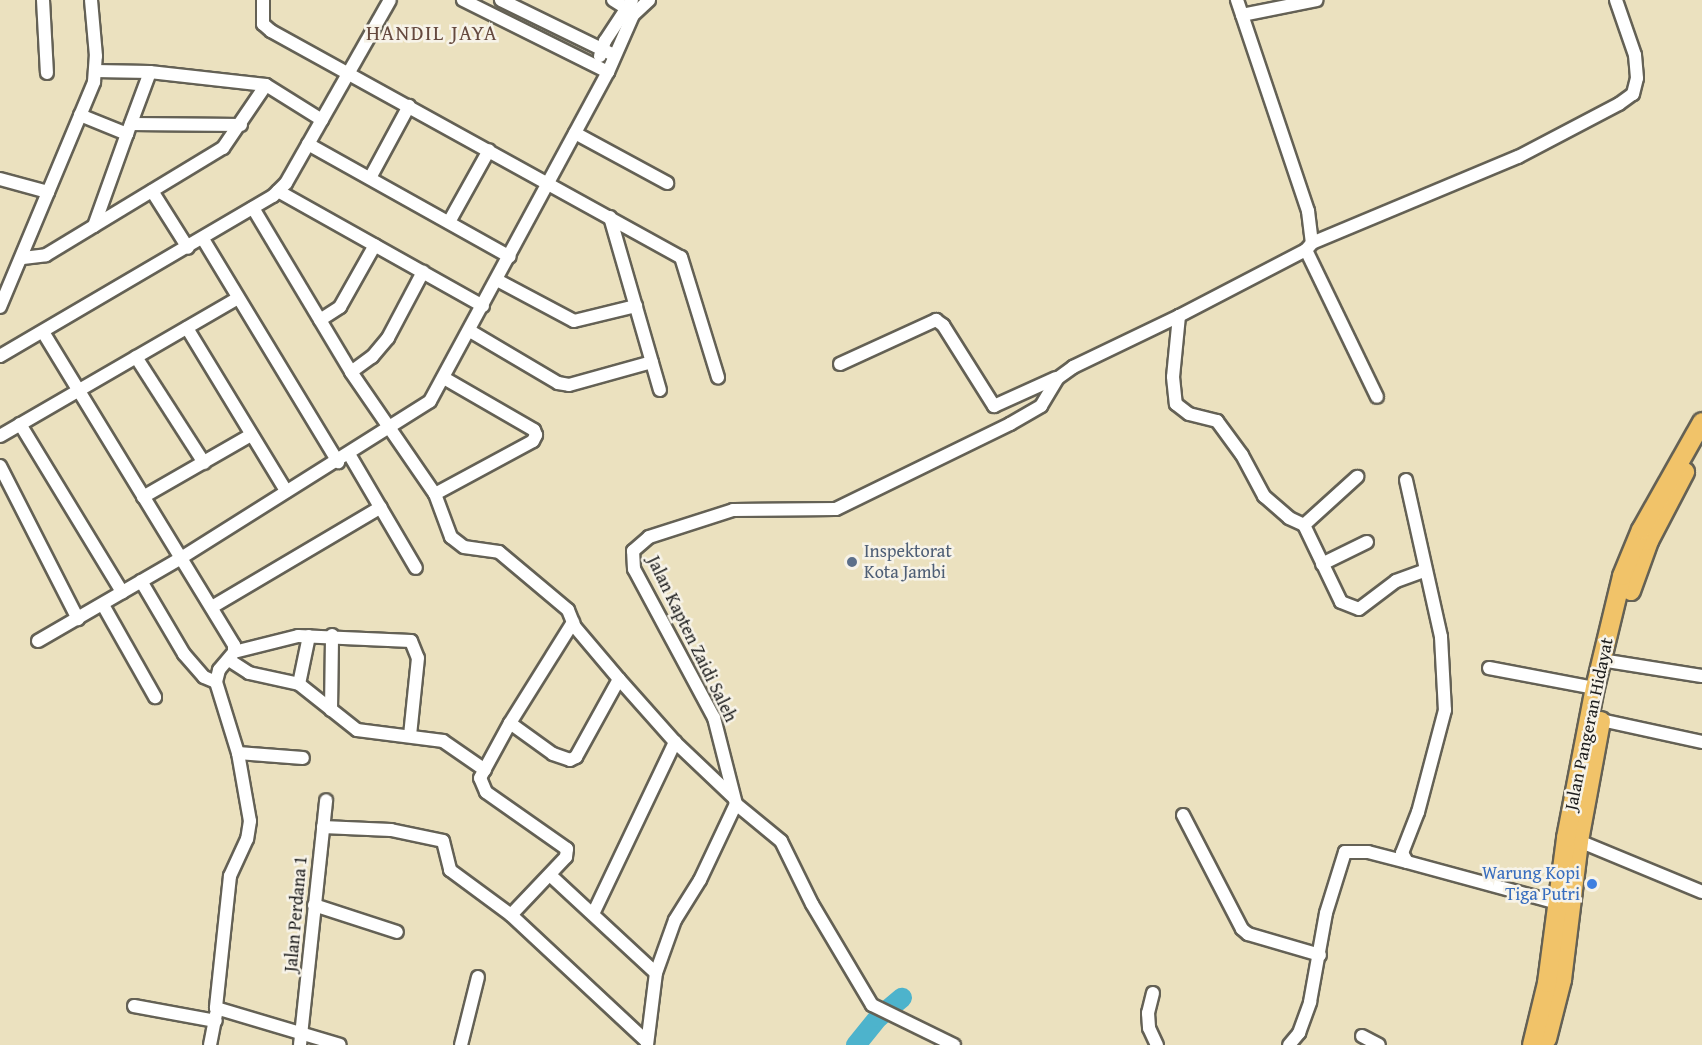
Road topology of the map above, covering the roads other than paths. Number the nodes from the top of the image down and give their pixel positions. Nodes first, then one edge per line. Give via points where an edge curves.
1 (43, 0) edge
2 (91, 0) edge
3 (263, 0) edge
4 (390, 0) edge
5 (464, 0) edge
6 (613, 0) edge
7 (648, 0) edge
8 (1237, 0) edge
9 (1317, 0) edge
10 (1616, 0) edge
11 (506, 3) edge
12 (629, 4) edge
13 (1242, 15) junction
14 (503, 22) junction
15 (601, 50) junction
16 (614, 55) junction
17 (95, 71) junction
18 (602, 71) junction
19 (150, 72) junction
20 (349, 72) junction
21 (47, 73) dead end
22 (266, 85) junction
23 (409, 106) junction
24 (80, 115) junction
25 (322, 120) junction
26 (241, 126) junction
27 (129, 129) junction
28 (575, 133) junction
29 (308, 144) junction
30 (489, 150) junction
31 (370, 178) junction
32 (0, 179) edge
33 (549, 183) junction
34 (667, 183) dead end
35 (152, 191) junction
36 (278, 191) junction
37 (48, 192) junction
38 (253, 208) junction
39 (610, 217) junction
40 (449, 222) junction
41 (94, 226) junction
42 (203, 239) junction
43 (375, 245) junction
44 (1309, 247) junction
45 (188, 248) junction
46 (510, 257) junction
47 (22, 258) junction
48 (423, 272) junction
49 (497, 280) junction
50 (238, 298) junction
51 (483, 306) junction
52 (636, 306) junction
53 (0, 308) edge
54 (1179, 316) junction
55 (320, 320) junction
56 (186, 328) junction
57 (470, 331) junction
58 (43, 332) junction
59 (0, 356) edge
60 (136, 357) junction
61 (652, 362) junction
62 (840, 364) dead end
63 (351, 372) junction
64 (718, 377) dead end
65 (444, 378) junction
66 (1058, 378) junction
67 (660, 390) dead end
68 (77, 392) junction
69 (1377, 397) dead end
70 (1702, 422) edge
71 (20, 424) junction
72 (393, 428) junction
73 (251, 435) junction
74 (0, 436) edge
75 (1702, 445) edge
76 (349, 454) junction
77 (338, 462) junction
78 (204, 463) junction
79 (0, 466) edge
80 (1357, 477) dead end
81 (1406, 480) dead end
82 (286, 491) junction
83 (435, 494) junction
84 (143, 497) junction
85 (381, 507) junction
86 (1304, 525) junction
87 (1367, 542) dead end
88 (181, 558) junction
89 (1322, 564) junction
90 (416, 568) dead end
91 (1424, 572) junction
92 (141, 581) junction
93 (122, 592) junction
94 (103, 605) junction
95 (212, 607) junction
96 (78, 619) junction
97 (573, 622) junction
98 (332, 635) junction
99 (309, 636) junction
100 (38, 641) dead end
101 (231, 656) junction
102 (1607, 661) junction
103 (1489, 668) dead end
104 (1702, 676) edge
105 (619, 679) junction
106 (216, 682) junction
107 (299, 684) junction
108 (1594, 688) junction
109 (155, 697) dead end
110 (331, 710) junction
111 (1601, 720) junction
112 (510, 723) junction
113 (410, 735) junction
114 (675, 742) junction
115 (1702, 742) edge
116 (238, 753) junction
117 (303, 758) dead end
118 (485, 770) junction
119 (327, 800) dead end
120 (735, 801) junction
121 (1183, 815) dead end
122 (323, 827) junction
123 (1573, 839) junction
124 (1407, 862) junction
125 (550, 875) junction
126 (1702, 892) edge
127 (1558, 903) junction
128 (314, 905) junction
129 (593, 914) junction
130 (511, 915) junction
131 (397, 932) dead end
132 (1320, 955) junction
133 (656, 973) junction
134 (478, 977) dead end
135 (1153, 993) dead end
136 (134, 1006) dead end
137 (216, 1015) junction
138 (303, 1032) junction
139 (1362, 1036) dead end
140 (646, 1043) edge
141 (210, 1045) edge
142 (300, 1045) edge
143 (340, 1045) edge
144 (461, 1045) edge
145 (954, 1045) edge
146 (1157, 1045) edge
147 (1289, 1045) edge
148 (1379, 1045) edge
149 (1532, 1045) edge
150 (1545, 1045) edge

1 - 21 street
2 - 17 street
3 - 20 street via 263,24 271,31
4 - 20 street
5 - 14 street
6 - 12 street
7 - 16 street via 633,15
8 - 13 street
9 - 13 street
10 - 44 street via 1635,55 1633,94 1518,157
11 - 14 street
11 - 15 street
12 - 15 street
13 - 44 street via 1308,211
14 - 18 street
15 - 16 street
15 - 18 street
16 - 18 street
17 - 19 street
17 - 24 street
18 - 28 street via 600,87
19 - 22 street
19 - 27 street
20 - 23 street
20 - 25 street
22 - 25 street
22 - 26 street
23 - 30 street
23 - 31 street
24 - 27 street
24 - 37 street
25 - 29 street
26 - 27 street
26 - 35 street via 223,148
27 - 41 street
28 - 33 street
28 - 34 street
29 - 31 street
29 - 36 street
30 - 33 street
30 - 40 street
31 - 40 street
32 - 37 street
33 - 39 street
33 - 46 street
35 - 41 street
35 - 45 street
36 - 38 street
36 - 43 street
37 - 47 street
38 - 42 street
38 - 55 street
39 - 52 street
39 - 64 street via 681,257
40 - 46 street
41 - 47 street via 46,255
42 - 45 street
42 - 50 street
43 - 48 street
43 - 55 street via 340,307
44 - 54 street
44 - 69 street
45 - 58 street
46 - 49 street
47 - 53 street
48 - 51 street
48 - 63 street via 388,338 372,357
49 - 51 street
49 - 52 street via 574,321
50 - 56 street
50 - 77 street
51 - 57 street
52 - 61 street
54 - 66 street
54 - 86 street via 1173,377 1176,404 1190,414 1217,421 1242,455 1264,496 1289,518
55 - 63 street
56 - 60 street
56 - 73 street
57 - 61 street via 558,383 569,385
57 - 65 street
58 - 59 street
58 - 68 street
60 - 68 street
60 - 78 street
61 - 67 street
62 - 66 street via 936,320 943,325 994,406
63 - 72 street
65 - 72 street via 430,401
65 - 83 street via 534,430 536,435 533,441
66 - 120 street, Jalan Kapten Zaidi Saleh via 1041,406 836,509 733,510 649,537 633,551 634,569 714,718 729,763
68 - 71 street
68 - 84 street
70 - 102 highway, Jalan Pangeran Hidayat via 1670,473 1630,554
71 - 74 street
71 - 93 street
72 - 76 street
72 - 83 street
73 - 78 street
73 - 82 street
75 - 102 highway, Jalan Pangeran Hidayat via 1649,541
76 - 77 street
76 - 85 street
77 - 82 street
78 - 84 street
79 - 96 street
80 - 86 street
81 - 91 street
82 - 88 street
83 - 97 street via 451,537 458,545 499,552 568,610
84 - 88 street
85 - 90 street
85 - 95 street
86 - 89 street
87 - 89 street
88 - 92 street
88 - 95 street
89 - 91 street via 1341,602 1359,609 1396,582
91 - 124 street via 1441,637 1445,710 1418,812 1402,853
92 - 93 street
92 - 106 street via 184,654 204,677
93 - 94 street
94 - 96 street
94 - 109 street
95 - 101 street
96 - 100 street
97 - 105 street
97 - 112 street
98 - 99 street
98 - 110 street
98 - 113 street via 415,645 418,658
99 - 101 street
99 - 107 street
101 - 106 street via 219,670
101 - 107 street via 249,673
102 - 104 street
102 - 108 highway, Jalan Pangeran Hidayat
102 - 111 highway, Jalan Pangeran Hidayat
103 - 108 street
105 - 112 street via 576,757 570,760 553,754
105 - 114 street
106 - 116 street
107 - 110 street
108 - 123 highway, Jalan Pangeran Hidayat
110 - 113 street via 357,730
111 - 115 street
111 - 123 highway, Jalan Pangeran Hidayat
112 - 118 street
113 - 118 street via 443,741
114 - 120 street
114 - 129 street
116 - 117 street
116 - 137 street via 249,822 247,839 230,876
118 - 125 street via 480,786 486,792 567,849 566,857
119 - 122 street, Jalan Perdana 1
120 - 133 street via 700,880 675,920
120 - 145 street via 781,841 812,904 872,1005
121 - 132 street via 1242,929
122 - 128 street, Jalan Perdana 1
122 - 130 street via 391,830 443,841 450,870
123 - 126 street
123 - 127 highway, Jalan Pangeran Hidayat
123 - 150 highway, Jalan Pangeran Hidayat via 1562,980
124 - 127 street
124 - 132 street via 1368,852 1345,852 1326,913
125 - 129 street
125 - 130 street
127 - 149 highway, Jalan Pangeran Hidayat via 1547,983
128 - 131 street
128 - 138 street, Jalan Perdana 1
129 - 133 street
130 - 140 street
132 - 147 street via 1305,1018
133 - 140 street
134 - 144 street
135 - 146 street via 1149,1028
136 - 137 street
137 - 138 street
137 - 141 street
138 - 142 street, Jalan Perdana 1
138 - 143 street
139 - 148 street

